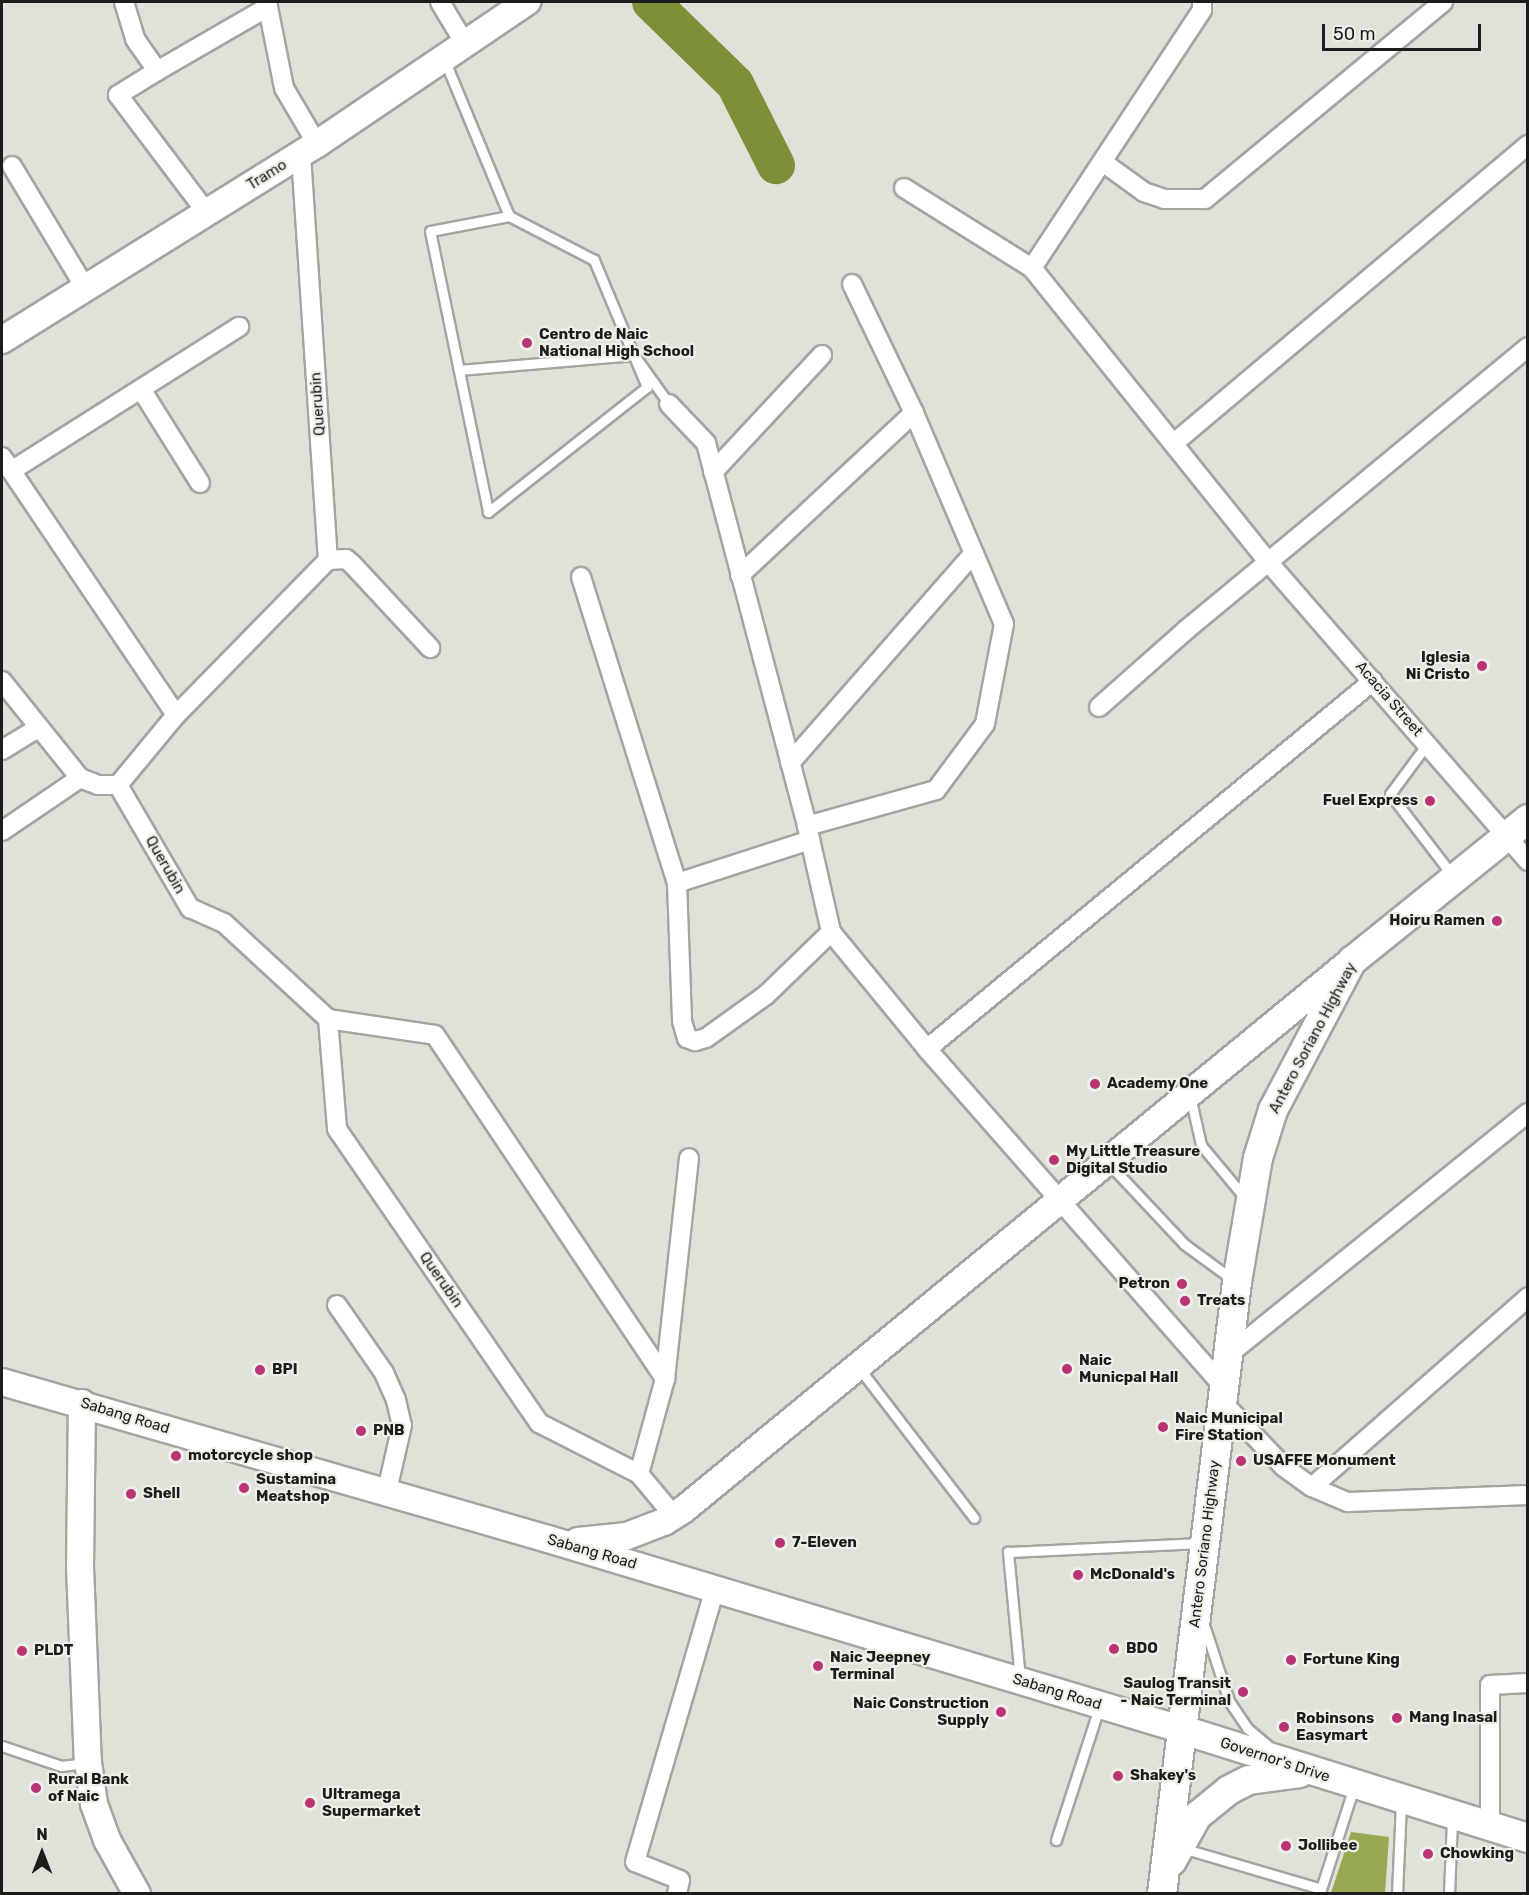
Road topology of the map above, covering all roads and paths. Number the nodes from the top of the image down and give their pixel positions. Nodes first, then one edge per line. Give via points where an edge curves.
1 (124, 2) edge
2 (440, 2) edge
3 (527, 2) edge
4 (1202, 2) edge
5 (1443, 2) edge
6 (268, 4) edge
7 (454, 49) junction
8 (157, 71) junction
9 (1527, 145) edge
10 (309, 149) junction
11 (1104, 163) junction
12 (12, 166) dead end
13 (904, 188) dead end
14 (207, 213) junction
15 (509, 216) junction
16 (1032, 268) junction
17 (852, 284) dead end
18 (86, 289) junction
19 (239, 327) dead end
20 (2, 340) edge
21 (1527, 347) edge
22 (634, 355) junction
23 (822, 355) dead end
24 (459, 370) junction
25 (141, 389) junction
26 (669, 404) joint
27 (914, 413) junction
28 (1174, 443) junction
29 (6, 464) edge
30 (713, 472) junction
31 (200, 483) dead end
32 (974, 554) junction
33 (328, 560) junction
34 (1269, 563) junction
35 (740, 574) junction
36 (581, 577) dead end
37 (430, 648) dead end
38 (2, 681) edge
39 (1373, 681) junction
40 (1099, 707) dead end
41 (176, 715) junction
42 (38, 728) junction
43 (1427, 743) junction
44 (2, 750) edge
45 (790, 763) junction
46 (80, 778) junction
47 (118, 785) junction
48 (1517, 827) edge
49 (2, 831) edge
50 (809, 833) junction
51 (1527, 861) edge
52 (1454, 878) junction
53 (677, 883) junction
54 (831, 932) junction
55 (1352, 961) junction
56 (328, 1019) junction
57 (927, 1049) junction
58 (1189, 1094) junction
59 (1527, 1113) edge
60 (689, 1158) dead end
61 (1107, 1162) junction
62 (1060, 1201) junction
63 (1249, 1204) junction
64 (1237, 1282) junction
65 (1527, 1297) edge
66 (337, 1305) dead end
67 (1229, 1354) junction
68 (859, 1368) junction
69 (665, 1379) junction
70 (2, 1382) edge
71 (1224, 1395) junction
72 (82, 1403) junction
73 (639, 1474) junction
74 (1312, 1487) junction
75 (386, 1495) junction
76 (1527, 1495) edge
77 (674, 1516) junction
78 (974, 1518) dead end
79 (548, 1539) junction
80 (1205, 1542) junction
81 (715, 1589) junction
82 (1199, 1595) junction
83 (1020, 1681) junction
84 (1527, 1683) edge
85 (1100, 1704) junction
86 (1180, 1729) junction
87 (2, 1746) edge
88 (88, 1762) junction
89 (1313, 1773) junction
90 (1355, 1785) junction
91 (1401, 1800) junction
92 (1452, 1816) junction
93 (1490, 1826) junction
94 (1527, 1838) edge
95 (1056, 1840) dead end
96 (1173, 1845) junction
97 (1163, 1889) edge
98 (137, 1893) edge
99 (677, 1893) edge
100 (1397, 1893) edge
101 (1449, 1893) edge

1 - 8 street via 135,39
2 - 7 street
3 - 7 main road, Tramo
4 - 11 street via 1202,10
5 - 11 street via 1205,199 1164,199 1144,192
6 - 8 street
6 - 10 street via 284,88
7 - 10 main road, Tramo
7 - 15 lane
8 - 14 street via 118,95
9 - 28 street
10 - 14 main road, Tramo
10 - 33 street, Querubin
11 - 16 street
12 - 18 street
13 - 16 street, Acacia Street
14 - 18 main road, Tramo
15 - 22 lane via 594,260
15 - 24 lane via 430,231
16 - 28 street, Acacia Street
17 - 27 street
18 - 20 main road, Tramo
19 - 25 street
21 - 34 street
22 - 24 lane
22 - 24 lane via 647,387 488,512
22 - 26 lane
23 - 30 street
25 - 29 street
25 - 31 street
26 - 30 street via 706,443
27 - 32 street
27 - 35 street
28 - 34 street, Acacia Street
29 - 41 street
30 - 35 street
32 - 45 street
32 - 50 street via 1004,624 985,724 936,790
33 - 37 street via 346,559 352,564
33 - 41 street
34 - 39 street, Acacia Street
34 - 40 street
35 - 45 street
36 - 53 street
38 - 42 street
39 - 43 street, Acacia Street
39 - 57 street
41 - 47 street
42 - 44 street
42 - 46 street
43 - 48 street, Acacia Street
43 - 52 lane via 1390,795
45 - 50 street
46 - 47 street via 98,785
46 - 49 street
47 - 56 street, Querubin via 190,908 224,922
48 - 51 street, Acacia Street
48 - 52 main road, Antero Soriano Highway
50 - 53 street
50 - 54 street
52 - 55 main road, Antero Soriano Highway
53 - 54 street via 679,976 687,1038 706,1038 766,995
54 - 57 street
55 - 58 main road
55 - 63 main road, Antero Soriano Highway via 1273,1110
56 - 69 street via 435,1035
56 - 73 street, Querubin via 337,1129 539,1423
57 - 62 street
58 - 61 main road
58 - 63 lane via 1201,1145
59 - 67 street
60 - 69 street
61 - 62 main road
61 - 64 lane via 1184,1244
62 - 68 main road
62 - 71 street
63 - 64 main road, Antero Soriano Highway
64 - 67 main road, Antero Soriano Highway
65 - 74 street
66 - 75 street via 384,1373 396,1400 402,1425
67 - 71 main road, Antero Soriano Highway
68 - 77 main road
68 - 78 lane
69 - 73 street
70 - 72 main road, Sabang Road
71 - 74 street via 1284,1467
71 - 80 main road, Antero Soriano Highway
72 - 75 main road, Sabang Road
72 - 88 main road via 80,1579
73 - 77 street
74 - 76 street via 1348,1502
75 - 79 main road, Sabang Road
77 - 79 main road via 653,1528 613,1539
79 - 81 main road, Sabang Road
80 - 82 main road, Antero Soriano Highway
80 - 83 lane via 1008,1552
81 - 83 main road, Sabang Road
81 - 99 street via 635,1862 680,1880
82 - 86 main road, Antero Soriano Highway
82 - 89 lane via 1217,1671 1238,1716 1262,1742
83 - 85 main road, Sabang Road
84 - 93 street via 1490,1685
85 - 86 main road, Sabang Road
85 - 95 lane
86 - 89 main road, Governor's Drive
86 - 96 main road
87 - 88 lane via 61,1766
88 - 98 main road via 97,1813
89 - 90 main road, Governor's Drive
89 - 96 main road via 1272,1775 1229,1790 1197,1816
90 - 91 main road, Governor's Drive
90 - 96 lane via 1321,1889
91 - 92 main road, Governor's Drive
91 - 100 lane
92 - 93 main road, Governor's Drive
92 - 101 lane
93 - 94 main road, Governor's Drive
96 - 97 main road

